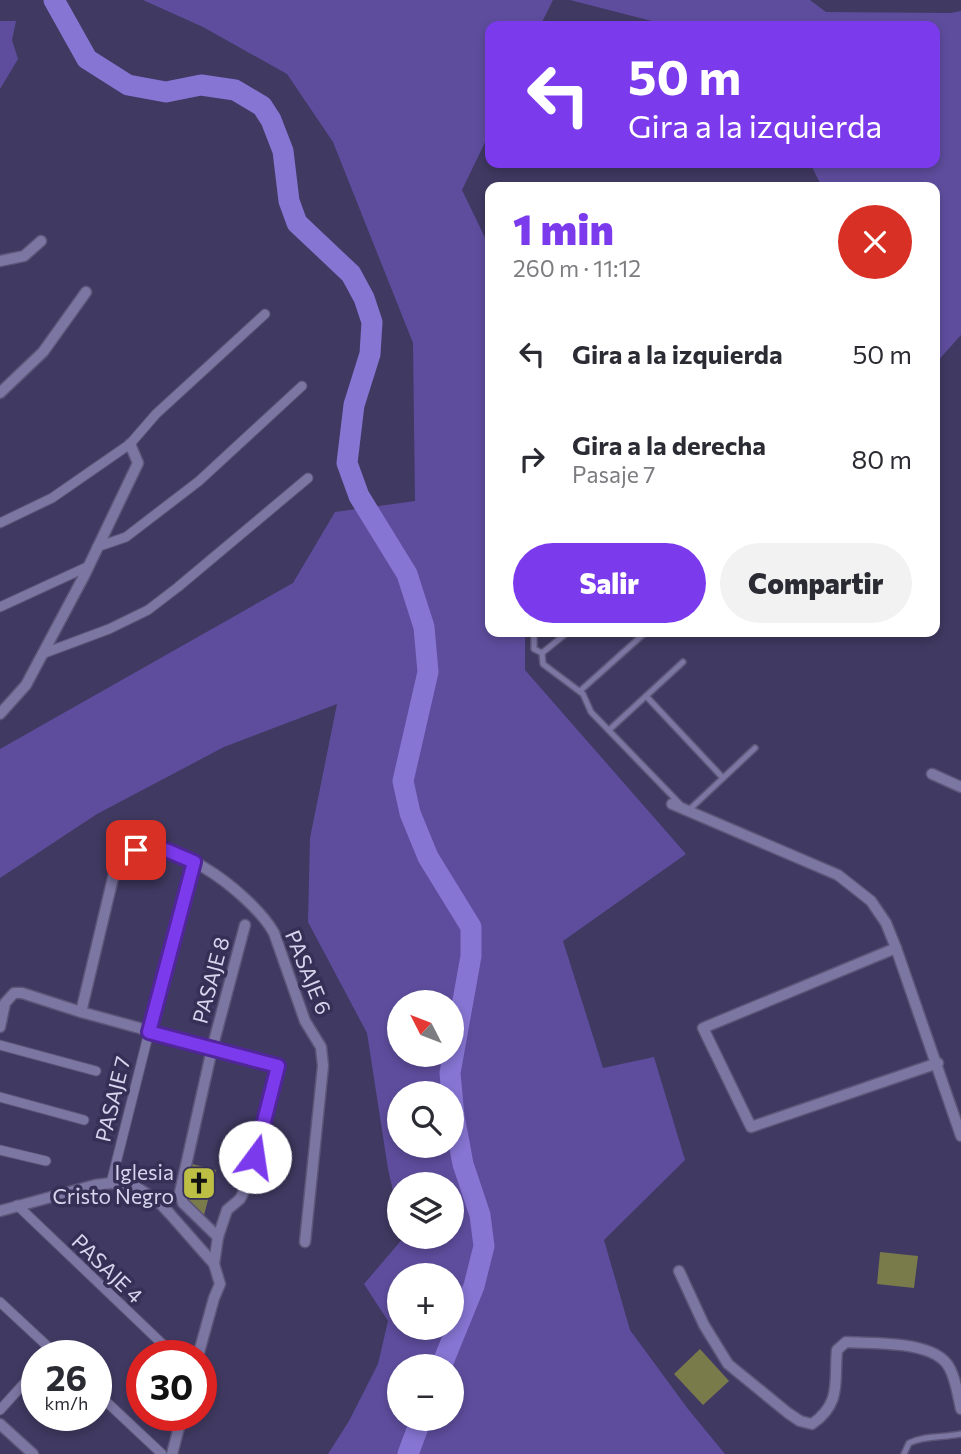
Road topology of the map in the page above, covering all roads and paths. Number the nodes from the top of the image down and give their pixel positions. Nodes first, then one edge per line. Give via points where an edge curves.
1 (41, 241) dead end
2 (0, 261) edge
3 (86, 292) dead end
4 (265, 314) dead end
5 (302, 386) dead end
6 (0, 393) edge
7 (130, 444) junction
8 (308, 478) dead end
9 (0, 523) edge
10 (97, 547) junction
11 (89, 566) junction
12 (0, 607) edge
13 (534, 637) edge
14 (562, 637) edge
15 (640, 637) edge
16 (542, 653) junction
17 (42, 654) junction
18 (683, 662) dead end
19 (579, 691) junction
20 (646, 696) junction
21 (0, 714) edge
22 (609, 730) junction
23 (755, 748) dead end
24 (932, 774) dead end
25 (723, 778) junction
26 (961, 787) edge
27 (672, 804) dead end
28 (688, 811) junction
29 (194, 862) junction
30 (245, 925) dead end
31 (896, 948) junction
32 (81, 1013) junction
33 (0, 1027) edge
34 (149, 1032) junction
35 (0, 1045) edge
36 (212, 1049) junction
37 (938, 1063) junction
38 (96, 1071) dead end
39 (0, 1097) edge
40 (84, 1121) dead end
41 (961, 1136) edge
42 (0, 1150) edge
43 (46, 1161) dead end
44 (111, 1183) junction
45 (17, 1205) junction
46 (0, 1211) edge
47 (218, 1237) junction
48 (305, 1242) dead end
49 (214, 1264) junction
50 (679, 1271) dead end
51 (0, 1302) edge
52 (38, 1340) edge
53 (157, 1340) edge
54 (202, 1340) edge
55 (21, 1387) edge
56 (112, 1407) edge
57 (961, 1409) edge
58 (0, 1410) edge
59 (0, 1424) edge
60 (178, 1431) edge
61 (961, 1434) edge
62 (33, 1454) edge
63 (162, 1454) edge
64 (172, 1454) edge
65 (904, 1454) edge

1 - 2 street via 24,256
3 - 6 street via 43,352
4 - 7 street via 156,414
5 - 10 street via 199,481 126,537
7 - 9 street via 51,498
7 - 10 street via 138,463
8 - 17 street via 148,610
10 - 11 street
11 - 12 street
11 - 17 street
13 - 16 lane via 534,649
14 - 16 lane
15 - 19 lane
16 - 19 lane via 543,663
17 - 21 street via 26,685
18 - 20 lane
19 - 22 lane
20 - 22 lane
20 - 25 lane
22 - 28 lane
23 - 25 lane
24 - 26 street
25 - 28 lane
27 - 28 street
28 - 31 street via 838,875 871,901
29 - 32 street, PASAJE 6 via 166,850 126,852 117,861
29 - 34 street, PASAJE 7
29 - 48 street, PASAJE 6 via 215,873 267,920 305,1021 321,1047 323,1066
30 - 36 street, PASAJE 8
31 - 37 street
31 - 37 street via 703,1028 751,1127
32 - 33 street via 14,993 5,1003
32 - 34 street
34 - 36 street
34 - 44 street, PASAJE 7
35 - 38 street
36 - 47 street, PASAJE 8 via 180,1192 183,1203
36 - 47 street via 278,1066 249,1181 240,1199 227,1210
37 - 41 street
39 - 40 street
42 - 43 street
44 - 45 street
44 - 49 street via 136,1187 156,1200
45 - 46 street
45 - 53 street, PASAJE 4
47 - 49 street
49 - 54 street via 220,1284
50 - 57 street via 728,1364 800,1421 812,1424 830,1408 837,1350 846,1342 934,1352 951,1370
51 - 52 street
55 - 58 street
56 - 63 street
59 - 62 street
60 - 64 street
61 - 65 lane via 923,1437 909,1443

